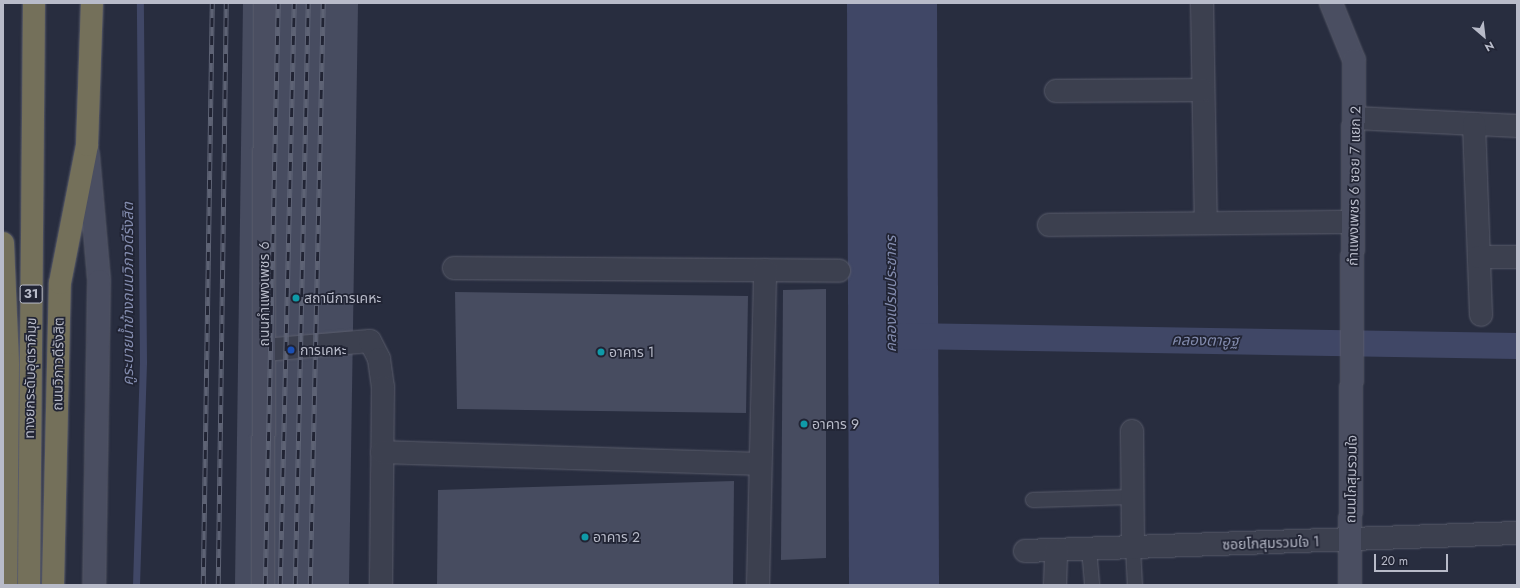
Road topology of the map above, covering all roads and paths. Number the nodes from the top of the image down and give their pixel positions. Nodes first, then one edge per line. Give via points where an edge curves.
1 (34, 3) edge
2 (92, 3) edge
3 (265, 3) edge
4 (1202, 3) edge
5 (1331, 3) edge
6 (1056, 90) dead end
7 (1203, 90) junction
8 (1355, 118) junction
9 (1474, 124) junction
10 (1517, 126) edge
11 (87, 145) junction
12 (1354, 222) junction
13 (1206, 223) junction
14 (1049, 225) dead end
15 (3, 243) edge
16 (1479, 257) junction
17 (1517, 258) edge
18 (454, 268) dead end
19 (765, 270) junction
20 (839, 271) dead end
21 (1481, 315) dead end
22 (264, 350) junction
23 (1352, 374) joint
24 (1132, 431) dead end
25 (382, 452) junction
26 (760, 464) junction
27 (1132, 497) junction
28 (1033, 500) dead end
29 (1517, 533) edge
30 (1351, 541) junction
31 (1133, 548) junction
32 (1089, 549) junction
33 (1056, 550) junction
34 (1025, 551) dead end
35 (6, 585) edge
36 (29, 585) edge
37 (53, 585) edge
38 (94, 585) edge
39 (263, 585) edge
40 (381, 585) edge
41 (758, 585) edge
42 (1055, 585) edge
43 (1092, 585) edge
44 (1135, 585) edge
45 (1350, 585) edge

1 - 36 highway, ทางยกระดับอุตราภิมุข / 31
2 - 11 highway, ถนนวิภาวดีรังสิต / 31
3 - 22 main road, ถนนกำแพงเพชร 6
4 - 7 street
5 - 8 main road, กำแพงเพชร 6 ซอย 7 แยก 2 via 1354,60
6 - 7 street
7 - 13 street
8 - 9 street
8 - 12 main road, กำแพงเพชร 6 ซอย 7 แยก 2
9 - 10 street
9 - 16 street
11 - 37 highway, ถนนวิภาวดีรังสิต / 31 via 60,283
11 - 38 main road, ถนนวิภาวดีรังสิต / 31 via 100,281
12 - 13 street
12 - 23 main road, กำแพงเพชร 6 ซอย 7 แยก 2
13 - 14 street
15 - 35 highway, 31 via 8,364
16 - 17 street
16 - 21 street
18 - 19 street
19 - 20 street
19 - 26 street
22 - 25 street via 370,341 379,359 383,387
22 - 39 main road, ถนนกำแพงเพชร 6
23 - 30 main road, ถนนโกสุมรวมใจ
24 - 27 street
25 - 26 street
25 - 40 street
26 - 41 street
27 - 28 lane
27 - 31 street
29 - 30 street, ซอยโกสุมรวมใจ 1
30 - 31 street, ซอยโกสุมรวมใจ 1
30 - 45 main road, ถนนโกสุมรวมใจ
31 - 32 street, ซอยโกสุมรวมใจ 1
31 - 44 lane
32 - 33 street, ซอยโกสุมรวมใจ 1
32 - 43 lane
33 - 34 street, ซอยโกสุมรวมใจ 1
33 - 42 street

